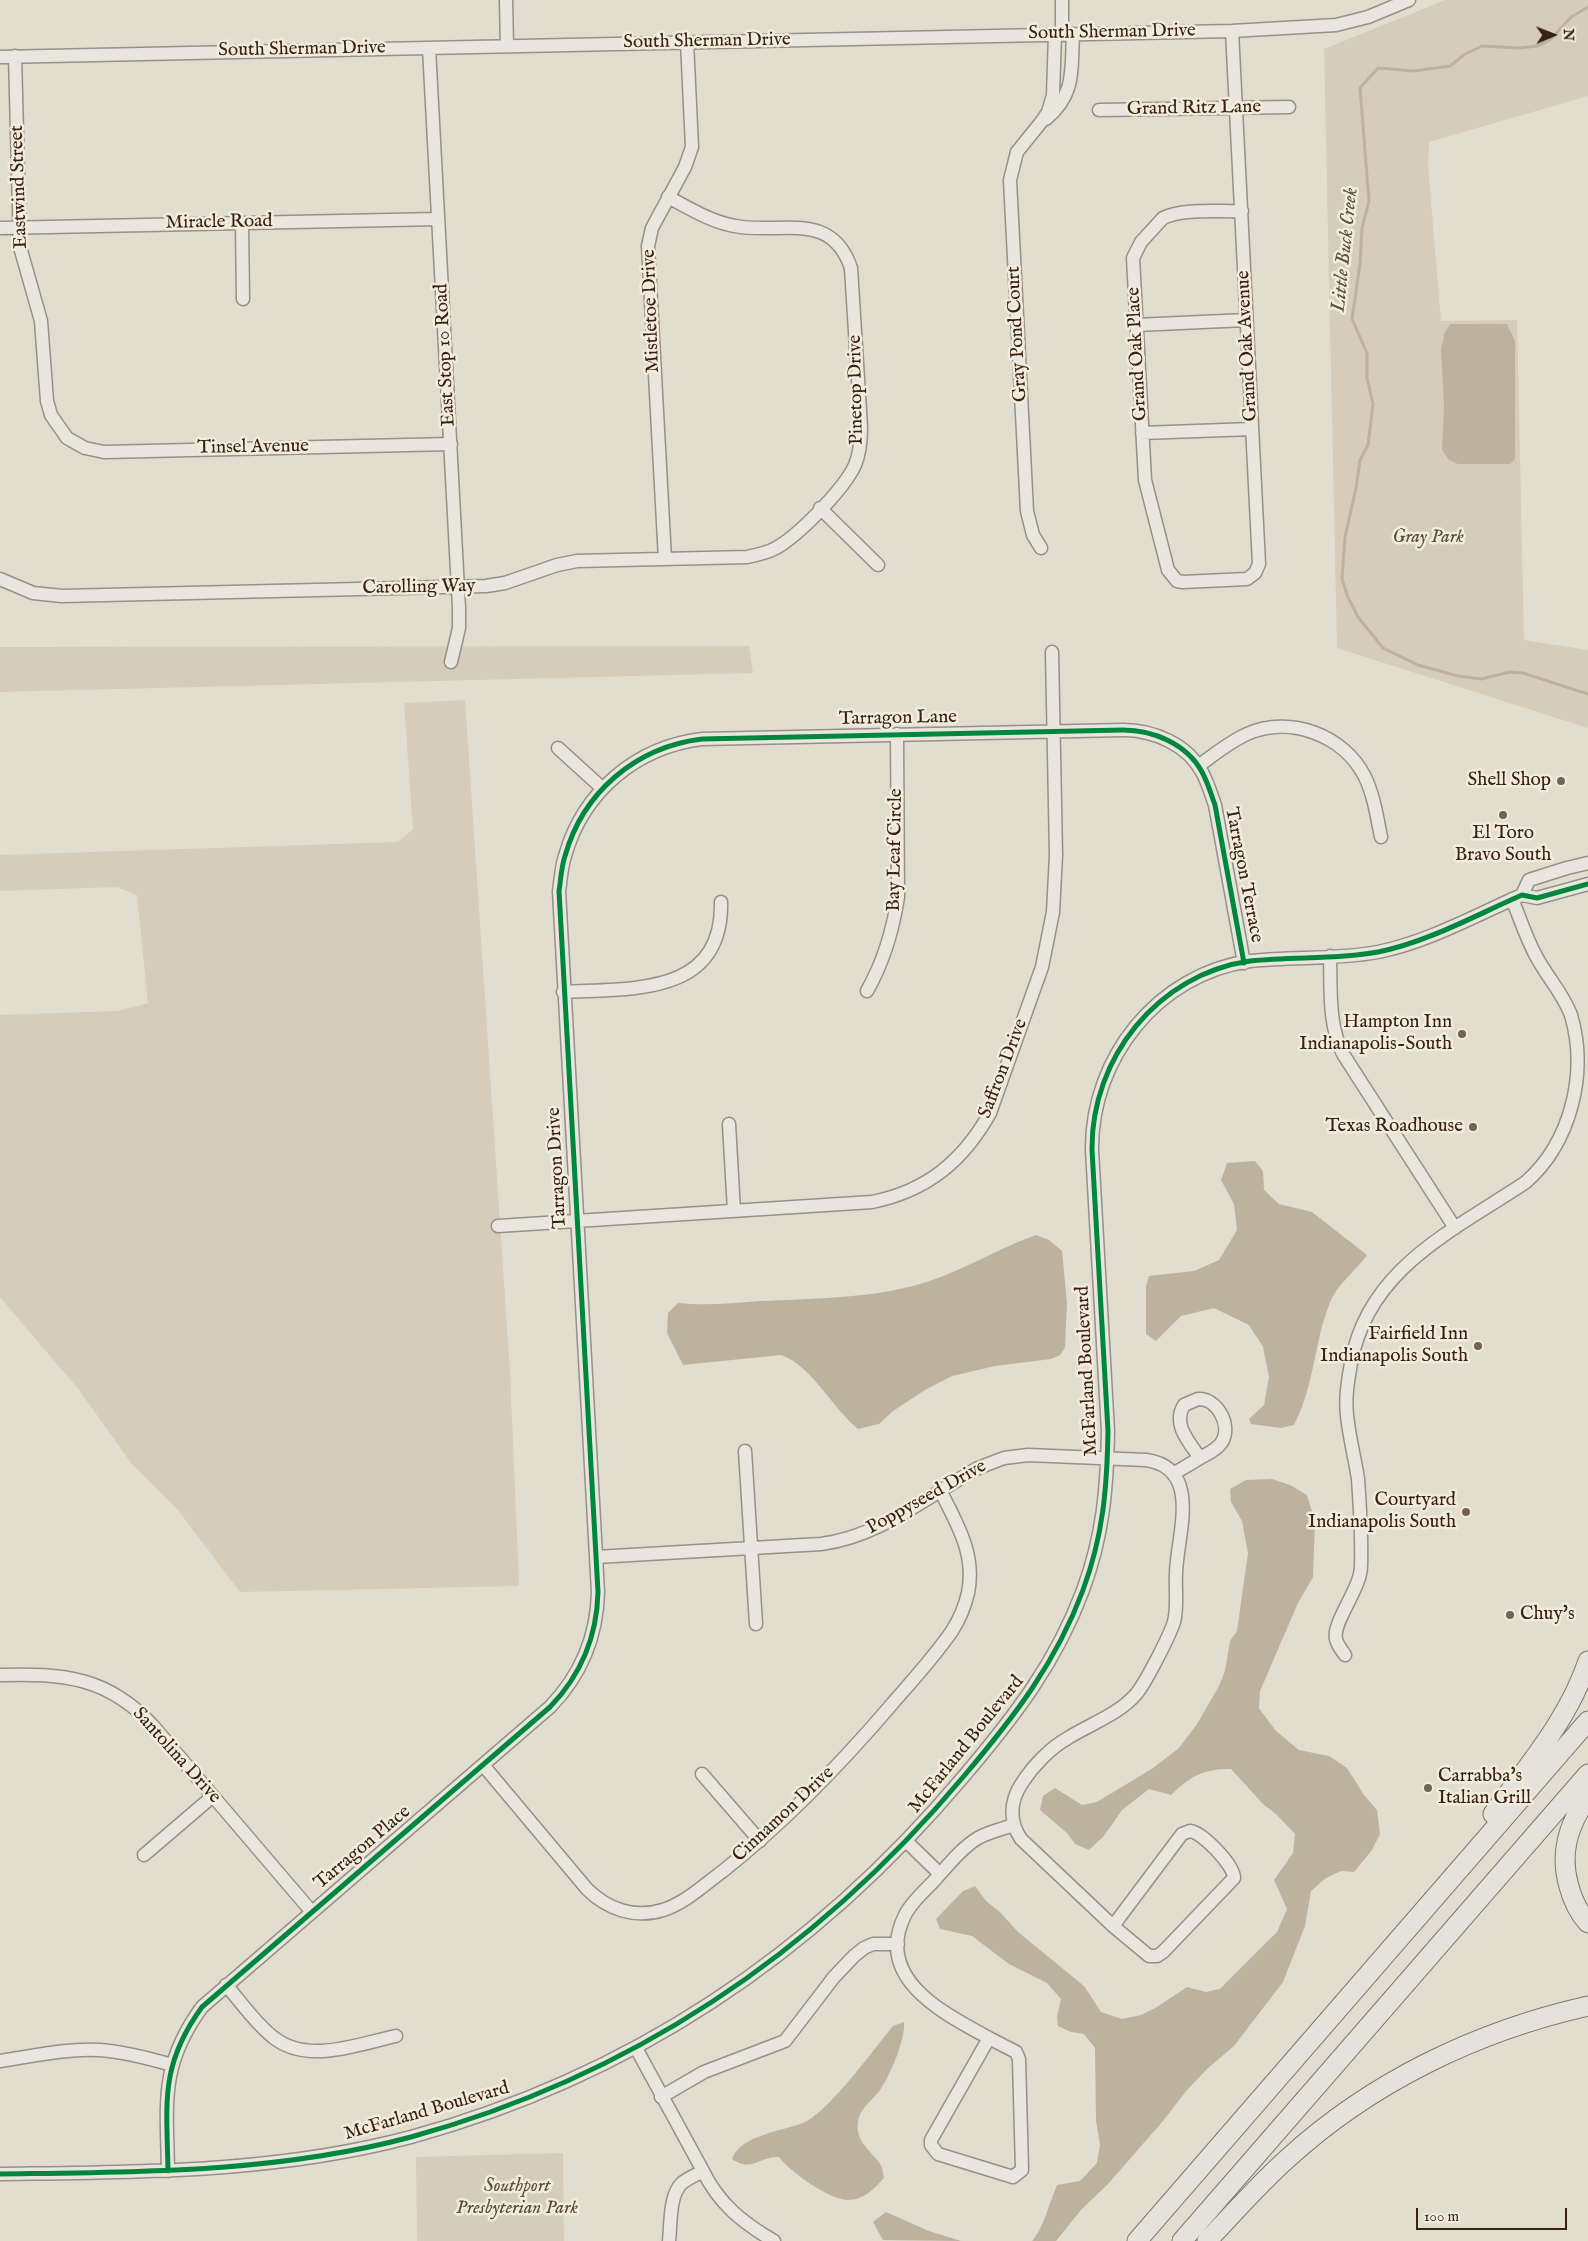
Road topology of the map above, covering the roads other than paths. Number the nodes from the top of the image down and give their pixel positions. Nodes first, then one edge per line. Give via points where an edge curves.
1 (506, 0) edge
2 (1062, 0) edge
3 (1409, 0) edge
4 (1232, 31) junction
5 (1063, 34) junction
6 (687, 42) junction
7 (507, 46) junction
8 (429, 48) junction
9 (15, 56) junction
10 (0, 57) edge
11 (1289, 107) dead end
12 (1237, 109) junction
13 (1099, 110) dead end
14 (1038, 126) junction
15 (668, 197) junction
16 (1242, 212) junction
17 (438, 219) junction
18 (242, 223) junction
19 (20, 227) junction
20 (0, 228) edge
21 (243, 299) dead end
22 (1246, 320) junction
23 (1136, 325) junction
24 (1252, 429) junction
25 (61, 431) joint
26 (1142, 433) junction
27 (451, 444) junction
28 (820, 508) junction
29 (1041, 548) dead end
30 (665, 559) junction
31 (878, 565) dead end
32 (1172, 576) joint
33 (0, 579) edge
34 (458, 587) junction
35 (1052, 652) dead end
36 (451, 662) dead end
37 (1054, 731) junction
38 (897, 734) junction
39 (558, 748) dead end
40 (1198, 766) junction
41 (602, 788) junction
42 (1381, 837) dead end
43 (1588, 863) edge
44 (1588, 884) edge
45 (1518, 897) junction
46 (721, 902) dead end
47 (1330, 956) junction
48 (1244, 962) junction
49 (867, 991) dead end
50 (564, 992) junction
51 (729, 1124) dead end
52 (734, 1211) junction
53 (576, 1220) junction
54 (498, 1226) dead end
55 (1455, 1228) junction
56 (746, 1451) dead end
57 (1108, 1458) junction
58 (1200, 1458) junction
59 (1173, 1474) junction
60 (940, 1490) junction
61 (752, 1548) junction
62 (596, 1557) junction
63 (756, 1624) dead end
64 (1345, 1655) dead end
65 (1588, 1661) edge
66 (0, 1675) edge
67 (1588, 1721) edge
68 (483, 1765) junction
69 (702, 1774) dead end
70 (1588, 1774) edge
71 (213, 1796) junction
72 (1588, 1796) edge
73 (1014, 1825) junction
74 (760, 1841) junction
75 (906, 1841) junction
76 (144, 1855) dead end
77 (940, 1874) junction
78 (1430, 1903) junction
79 (311, 1911) junction
80 (1588, 1923) edge
81 (1113, 1926) junction
82 (898, 1944) junction
83 (226, 1985) junction
84 (1588, 2006) edge
85 (396, 2036) dead end
86 (989, 2038) junction
87 (636, 2048) junction
88 (0, 2061) edge
89 (172, 2065) junction
90 (661, 2097) junction
91 (703, 2171) junction
92 (168, 2172) junction
93 (0, 2174) edge
94 (669, 2241) edge
95 (774, 2241) edge
96 (1137, 2241) edge
97 (1182, 2241) edge
98 (1207, 2241) edge

1 - 7 street
2 - 5 street
3 - 4 street, South Sherman Drive via 1368,17 1336,25
4 - 5 street, South Sherman Drive
4 - 12 street, Grand Oak Avenue
5 - 6 street, South Sherman Drive
5 - 14 street, Gray Pond Court via 1053,95 1048,112
5 - 14 street, Gray Pond Court via 1071,75 1067,94 1058,108
6 - 7 street, South Sherman Drive
6 - 15 street, Mistletoe Drive via 692,147
7 - 8 street, South Sherman Drive
8 - 9 street, South Sherman Drive
8 - 17 street, East Stop 10 Road
9 - 10 street, South Sherman Drive
9 - 19 street, Eastwind Street
11 - 12 street, Grand Ritz Lane
12 - 13 street, Grand Ritz Lane
12 - 16 street, Grand Oak Avenue
14 - 29 street, Gray Pond Court via 1018,152 1010,182 1027,511 1033,535
15 - 28 street, Pinetop Drive via 727,225 811,229 830,238 848,260 854,282 861,436 855,464 846,481
15 - 30 street, Mistletoe Drive via 652,228 648,246
16 - 22 street, Grand Oak Avenue
16 - 23 street, Grand Oak Place via 1173,214 1163,218 1152,229 1133,258
17 - 18 street, Miracle Road
17 - 27 street, East Stop 10 Road
18 - 19 street, Miracle Road
18 - 21 street
19 - 20 street, Miracle Road
19 - 25 street, Eastwind Street via 21,253 42,330 47,401
22 - 23 street
22 - 24 street, Grand Oak Avenue
23 - 26 street, Grand Oak Place
24 - 26 street
24 - 32 street, Grand Oak Avenue via 1259,558 1256,573 1247,579 1201,582 1183,582
25 - 27 street, Tinsel Avenue via 77,445 100,452
26 - 32 street, Grand Oak Place via 1146,489
27 - 34 street, East Stop 10 Road
28 - 30 street, Carolling Way via 786,542 765,553 747,557
28 - 31 street
30 - 34 street, Carolling Way via 577,561 505,583
33 - 34 street, Carolling Way via 33,593 62,596
34 - 36 street, East Stop 10 Road via 459,628
35 - 37 street, Saffron Drive
37 - 38 street, Tarragon Lane
37 - 40 street, Tarragon Lane via 1147,732 1173,744
37 - 52 street, Saffron Drive via 1056,861 1049,935 1033,994 990,1113 979,1133 943,1170 916,1188 894,1196 862,1204
38 - 41 street, Tarragon Lane via 688,741 639,759
38 - 49 street, Bay Leaf Circle via 898,897 892,930
39 - 41 street
40 - 42 street via 1239,738 1261,730 1294,728 1320,735 1347,753 1364,775
40 - 48 street, Tarragon Terrace via 1216,805
41 - 50 street, Tarragon Drive via 576,827 562,867 559,908
43 - 45 street, McFarland Boulevard via 1529,880
44 - 45 street, McFarland Boulevard via 1537,898
45 - 47 street, McFarland Boulevard via 1405,944 1364,954
45 - 55 street via 1537,958 1561,992 1572,1017 1580,1063 1575,1105 1565,1131 1536,1172 1526,1182
46 - 50 street via 720,921 713,943 686,974 656,986
47 - 48 street, McFarland Boulevard
47 - 55 street via 1332,1021 1336,1040
48 - 57 street, McFarland Boulevard via 1194,979 1149,1012 1120,1048 1098,1099 1092,1150
50 - 53 street, Tarragon Drive
51 - 52 street
52 - 53 street, Saffron Drive
53 - 54 street, Saffron Drive
53 - 62 street, Tarragon Drive
55 - 64 street via 1398,1271 1362,1326 1353,1352 1346,1398 1358,1479 1362,1567 1358,1586 1335,1630 1336,1640
56 - 61 street
57 - 59 street, Poppyseed Drive via 1150,1460
57 - 60 street, Poppyseed Drive via 1038,1455 1009,1458 978,1468
57 - 75 street, McFarland Boulevard via 1100,1533 1083,1590 1060,1642 1016,1714
58 - 58 street via 1220,1444 1225,1432 1224,1421 1214,1403 1202,1398 1186,1404 1179,1418 1184,1433
58 - 59 street
59 - 73 street via 1180,1484 1184,1504 1172,1628 1134,1696 1058,1745 1022,1782 1012,1804
60 - 61 street, Poppyseed Drive via 859,1535 830,1542
60 - 74 street, Cinnamon Drive via 963,1533 970,1561 968,1594 960,1616 940,1647 848,1755
61 - 62 street, Poppyseed Drive
61 - 63 street
62 - 68 street, Tarragon Place via 598,1609 583,1662 550,1707
65 - 78 highway via 1550,1738
66 - 71 street, Santolina Drive via 61,1676 88,1682 114,1694 148,1720
67 - 78 highway
68 - 74 street, Cinnamon Drive via 594,1896 621,1911 650,1913 674,1906
68 - 79 street, Tarragon Place
69 - 74 street
70 - 97 highway
71 - 76 street
71 - 79 street, Santolina Drive
72 - 80 highway via 1575,1818 1565,1853 1569,1886 1578,1910
73 - 77 street via 976,1840
73 - 81 street via 1026,1844
75 - 77 street
75 - 87 street, McFarland Boulevard via 845,1901 787,1949 727,1993
77 - 82 street via 912,1903 905,1915
78 - 96 highway
79 - 83 street, Tarragon Place
81 - 81 street via 1145,1954 1160,1955 1232,1882 1233,1870 1199,1833 1184,1832
82 - 86 street via 902,1969 919,1994 944,2013
82 - 90 street via 873,1944 854,1956 785,2040 704,2072
83 - 85 street via 272,2037 297,2049 321,2051
83 - 89 street, Tarragon Place via 195,2018
84 - 98 highway via 1524,2023 1460,2048 1415,2069 1364,2100 1287,2159
86 - 86 street via 1016,2052 1020,2059 1022,2170 1014,2177 938,2154 931,2145
87 - 90 street
87 - 92 street, McFarland Boulevard via 530,2098 410,2137 293,2161
88 - 89 street via 63,2051 96,2050
89 - 92 street, Tarragon Place via 166,2092
90 - 91 street
91 - 94 street via 677,2188
91 - 95 street via 732,2212
92 - 93 street, McFarland Boulevard

